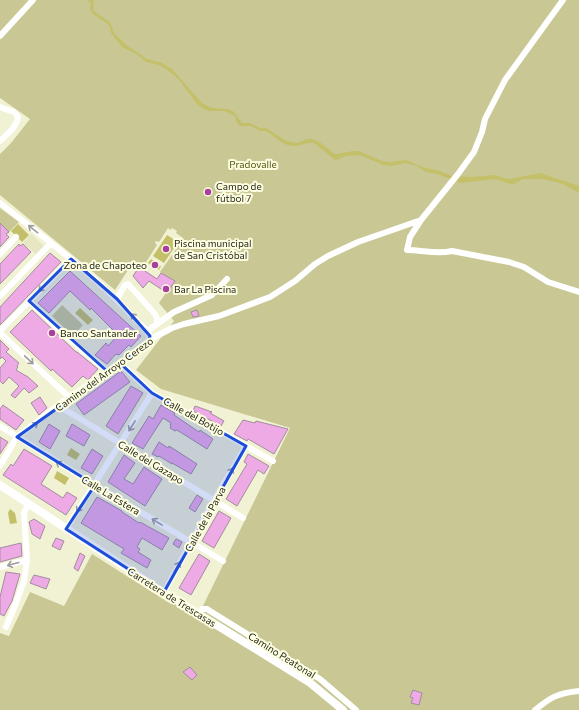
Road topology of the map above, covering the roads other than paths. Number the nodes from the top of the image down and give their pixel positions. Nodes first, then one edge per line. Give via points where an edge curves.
1 (33, 0) edge
2 (563, 0) edge
3 (0, 36) edge
4 (0, 107) edge
5 (0, 141) edge
6 (0, 203) edge
7 (421, 220) junction
8 (16, 237) dead end
9 (51, 244) junction
10 (0, 254) edge
11 (71, 260) junction
12 (227, 279) dead end
13 (579, 292) edge
14 (0, 296) edge
15 (117, 299) junction
16 (30, 301) junction
17 (157, 324) junction
18 (147, 331) junction
19 (0, 332) edge
20 (151, 339) junction
21 (121, 364) junction
22 (108, 372) junction
23 (152, 393) junction
24 (70, 398) junction
25 (59, 406) junction
26 (0, 426) edge
27 (17, 437) junction
28 (121, 443) junction
29 (246, 446) junction
30 (273, 461) dead end
31 (0, 466) edge
32 (0, 485) edge
33 (95, 485) junction
34 (214, 500) junction
35 (28, 504) junction
36 (244, 518) dead end
37 (66, 529) junction
38 (191, 542) junction
39 (27, 560) junction
40 (223, 561) dead end
41 (0, 567) edge
42 (164, 592) junction
43 (202, 609) dead end
44 (6, 627) dead end
45 (579, 691) edge
46 (343, 710) edge
47 (356, 710) edge
48 (535, 710) edge

1 - 3 street
2 - 7 street via 505,80 485,119 474,152
4 - 5 street via 18,117
9 -> 6 street
7 - 13 street via 410,237 407,250 434,253 452,251 509,262 524,267 548,282
7 - 20 street, Camino del Arroyo Cerezo via 358,242 328,256 270,297 219,316 172,328
8 - 10 street
9 - 11 street
9 - 14 street
11 - 15 street
11 -> 16 street
12 - 17 street via 212,296 167,316
15 - 17 street via 128,284 155,314
18 -> 15 street
16 - 19 street
16 - 22 street
17 - 18 street
18 - 20 street
19 -> 24 street
20 - 21 street, Camino del Arroyo Cerezo
21 - 22 street, Camino del Arroyo Cerezo
21 - 23 street, Calle del Botijo
22 - 24 street, Camino del Arroyo Cerezo
23 -> 28 street
23 - 29 street, Calle del Botijo
24 - 25 street, Camino del Arroyo Cerezo
27 -> 25 street, Camino del Arroyo Cerezo
25 - 28 street, Calle del Gazapo
26 - 27 street, Calle La Estera
27 - 31 street, Camino del Arroyo Cerezo
33 -> 27 street, Calle La Estera
28 - 33 street
28 - 34 street, Calle del Gazapo
29 - 30 street, Calle del Botijo
34 -> 29 street, Calle de la Parva
32 - 35 street, Carretera de Trescasas
33 -> 37 street
38 -> 33 street, Calle La Estera
34 - 36 street, Calle del Gazapo
34 - 38 street, Calle de la Parva
35 - 37 street, Carretera de Trescasas
35 - 39 street via 24,513
37 - 42 street, Carretera de Trescasas
38 - 40 street, Calle La Estera
42 -> 38 street, Calle de la Parva
39 -> 41 street
39 - 44 street via 23,585
42 - 46 street, Carretera de Trescasas via 309,682
43 - 47 street, Camino Peatonal via 207,609 312,673
45 - 48 street via 566,692 550,698

